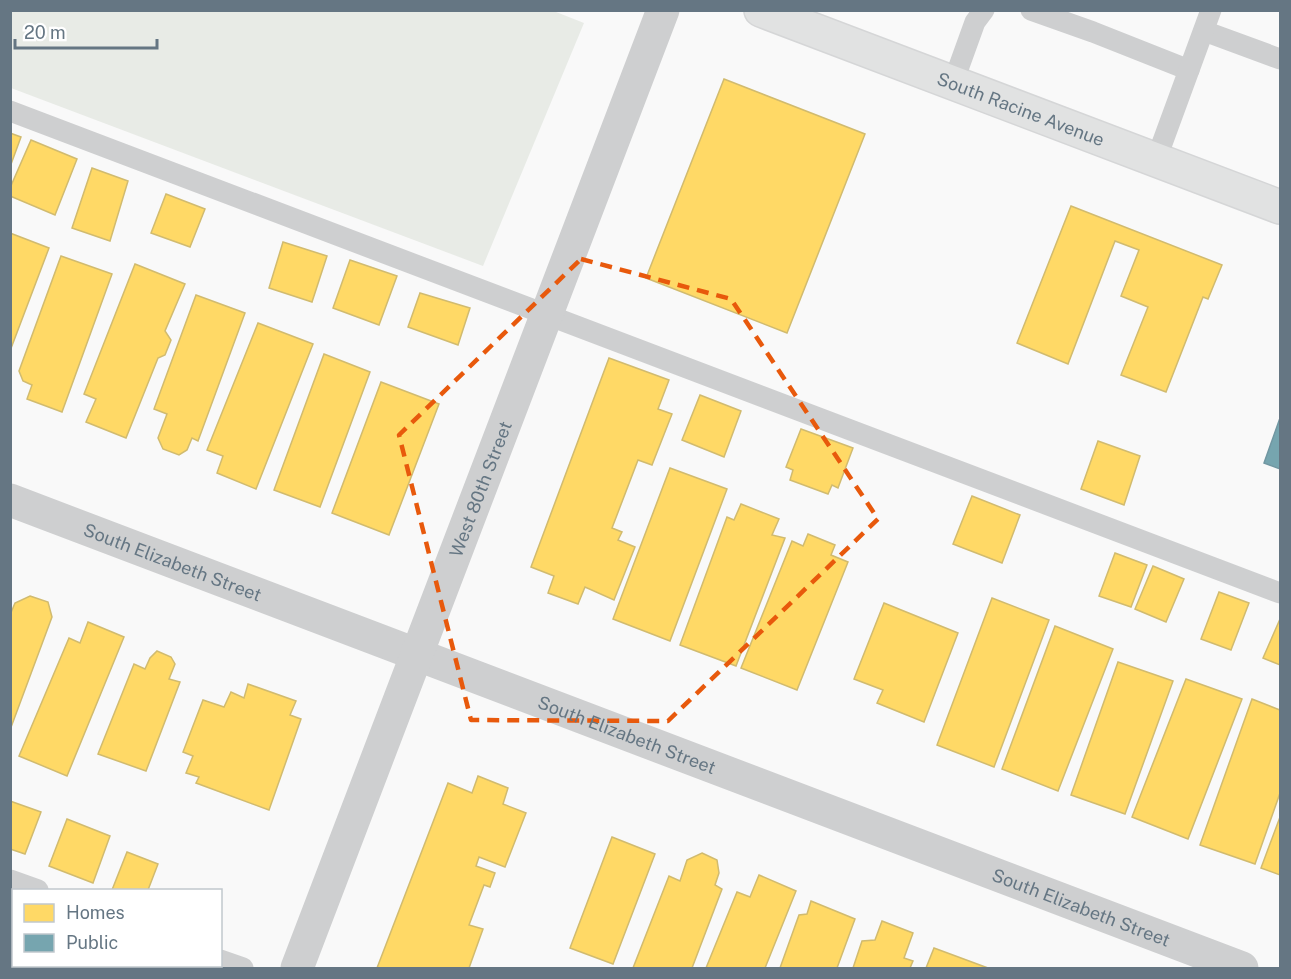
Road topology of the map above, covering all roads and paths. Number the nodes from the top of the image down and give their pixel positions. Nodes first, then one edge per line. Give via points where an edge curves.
1 (663, 10) edge
2 (762, 10) edge
3 (984, 10) edge
4 (1031, 10) edge
5 (1211, 10) edge
6 (1204, 31) junction
7 (1281, 59) edge
8 (1189, 70) junction
9 (953, 83) junction
10 (10, 111) edge
11 (1156, 160) junction
12 (1281, 207) edge
13 (548, 315) junction
14 (10, 500) edge
15 (1281, 593) edge
16 (417, 655) junction
17 (10, 880) edge
18 (33, 889) edge
19 (222, 961) edge
20 (243, 969) edge
21 (297, 969) edge
22 (1242, 969) edge

1 - 13 street, West 80th Street
2 - 9 street, South Racine Avenue
3 - 9 lane via 975,22
4 - 8 lane
5 - 6 lane
6 - 7 lane
6 - 8 lane
8 - 11 lane
9 - 11 street, South Racine Avenue
10 - 13 lane
11 - 12 street, South Racine Avenue
13 - 15 lane
13 - 16 street, West 80th Street
14 - 16 street, South Elizabeth Street
16 - 21 street, West 80th Street
16 - 22 street, South Elizabeth Street
17 - 18 lane
19 - 20 lane

